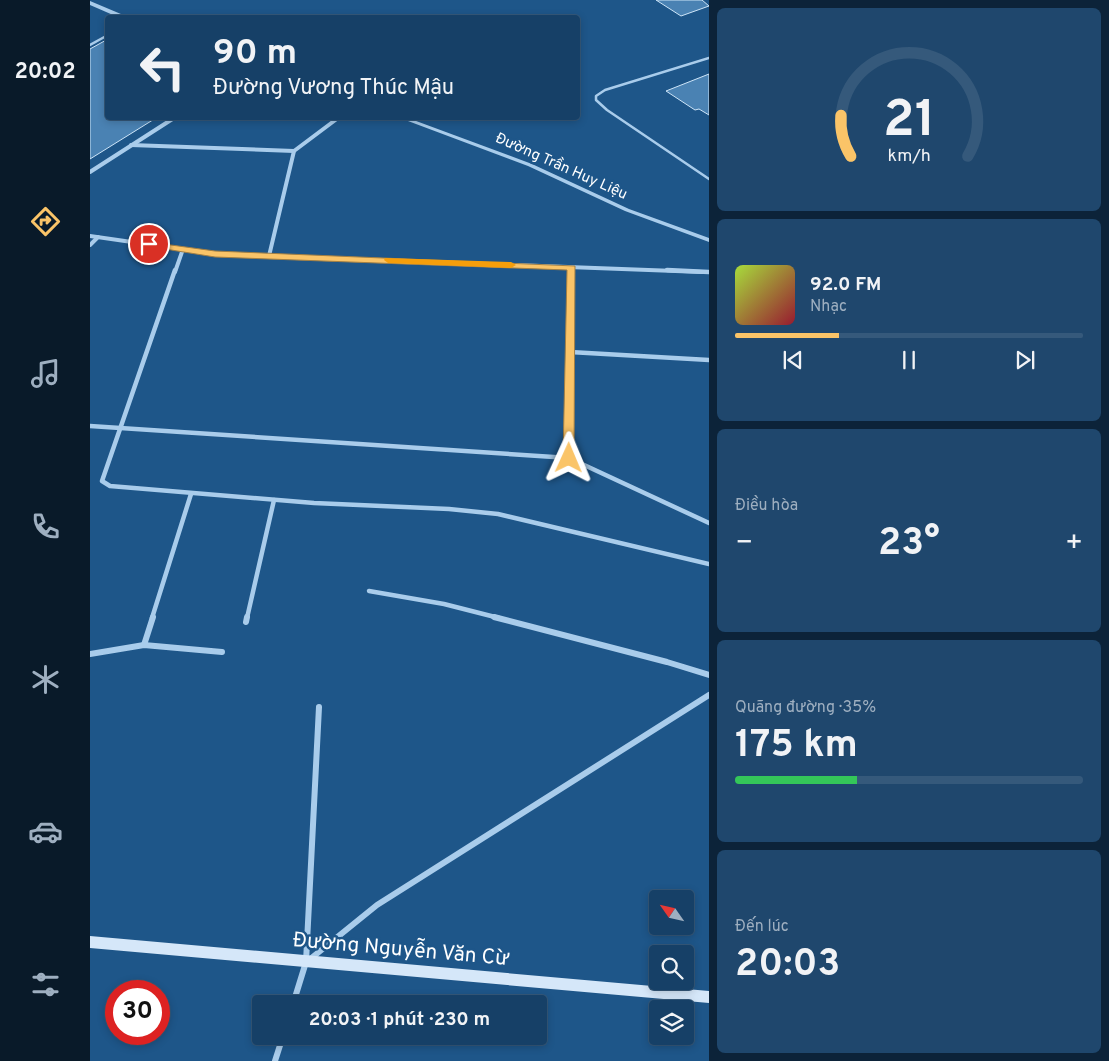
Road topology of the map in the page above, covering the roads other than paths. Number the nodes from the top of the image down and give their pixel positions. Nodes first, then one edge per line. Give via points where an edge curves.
1 (90, 3) edge
2 (119, 15) edge
3 (105, 37) edge
4 (90, 46) edge
5 (709, 58) edge
6 (171, 120) edge
7 (335, 120) edge
8 (408, 120) edge
9 (131, 145) junction
10 (294, 151) junction
11 (90, 172) edge
12 (709, 179) edge
13 (90, 236) edge
14 (98, 237) junction
15 (709, 240) edge
16 (90, 245) edge
17 (183, 250) junction
18 (269, 256) junction
19 (572, 268) junction
20 (709, 272) edge
21 (570, 352) junction
22 (709, 360) edge
23 (90, 426) edge
24 (120, 428) junction
25 (569, 458) junction
26 (191, 494) junction
27 (274, 500) junction
28 (709, 523) edge
29 (709, 564) edge
30 (369, 591) dead end
31 (246, 622) dead end
32 (144, 645) junction
33 (222, 652) dead end
34 (90, 654) edge
35 (709, 675) edge
36 (709, 695) edge
37 (319, 707) dead end
38 (90, 942) edge
39 (306, 962) junction
40 (296, 995) edge
41 (709, 998) edge
42 (280, 1045) edge
43 (275, 1061) edge

1 - 2 street
3 - 4 lane
5 - 12 lane via 605,90 596,96 607,110
6 - 9 street
7 - 10 street
8 - 15 street, Đường Trần Huy Liệu via 530,165 627,210
9 - 10 street
9 - 11 street
10 - 18 street
13 - 14 street
14 - 16 street
14 - 17 street
17 - 18 street
17 - 24 street
18 - 19 street
19 - 20 street
19 - 21 street
21 - 22 street
21 - 25 street
23 - 24 street
24 - 25 street
24 - 26 street via 102,481 104,484
25 - 28 street
26 - 27 street
26 - 32 street
27 - 29 street via 498,514
27 - 31 street
30 - 35 street via 444,604
32 - 33 street
32 - 34 street
36 - 39 street via 377,905
37 - 39 street
38 - 39 main road, Đường Nguyễn Văn Cừ
39 - 40 street
39 - 41 main road, Đường Nguyễn Văn Cừ
42 - 43 street

